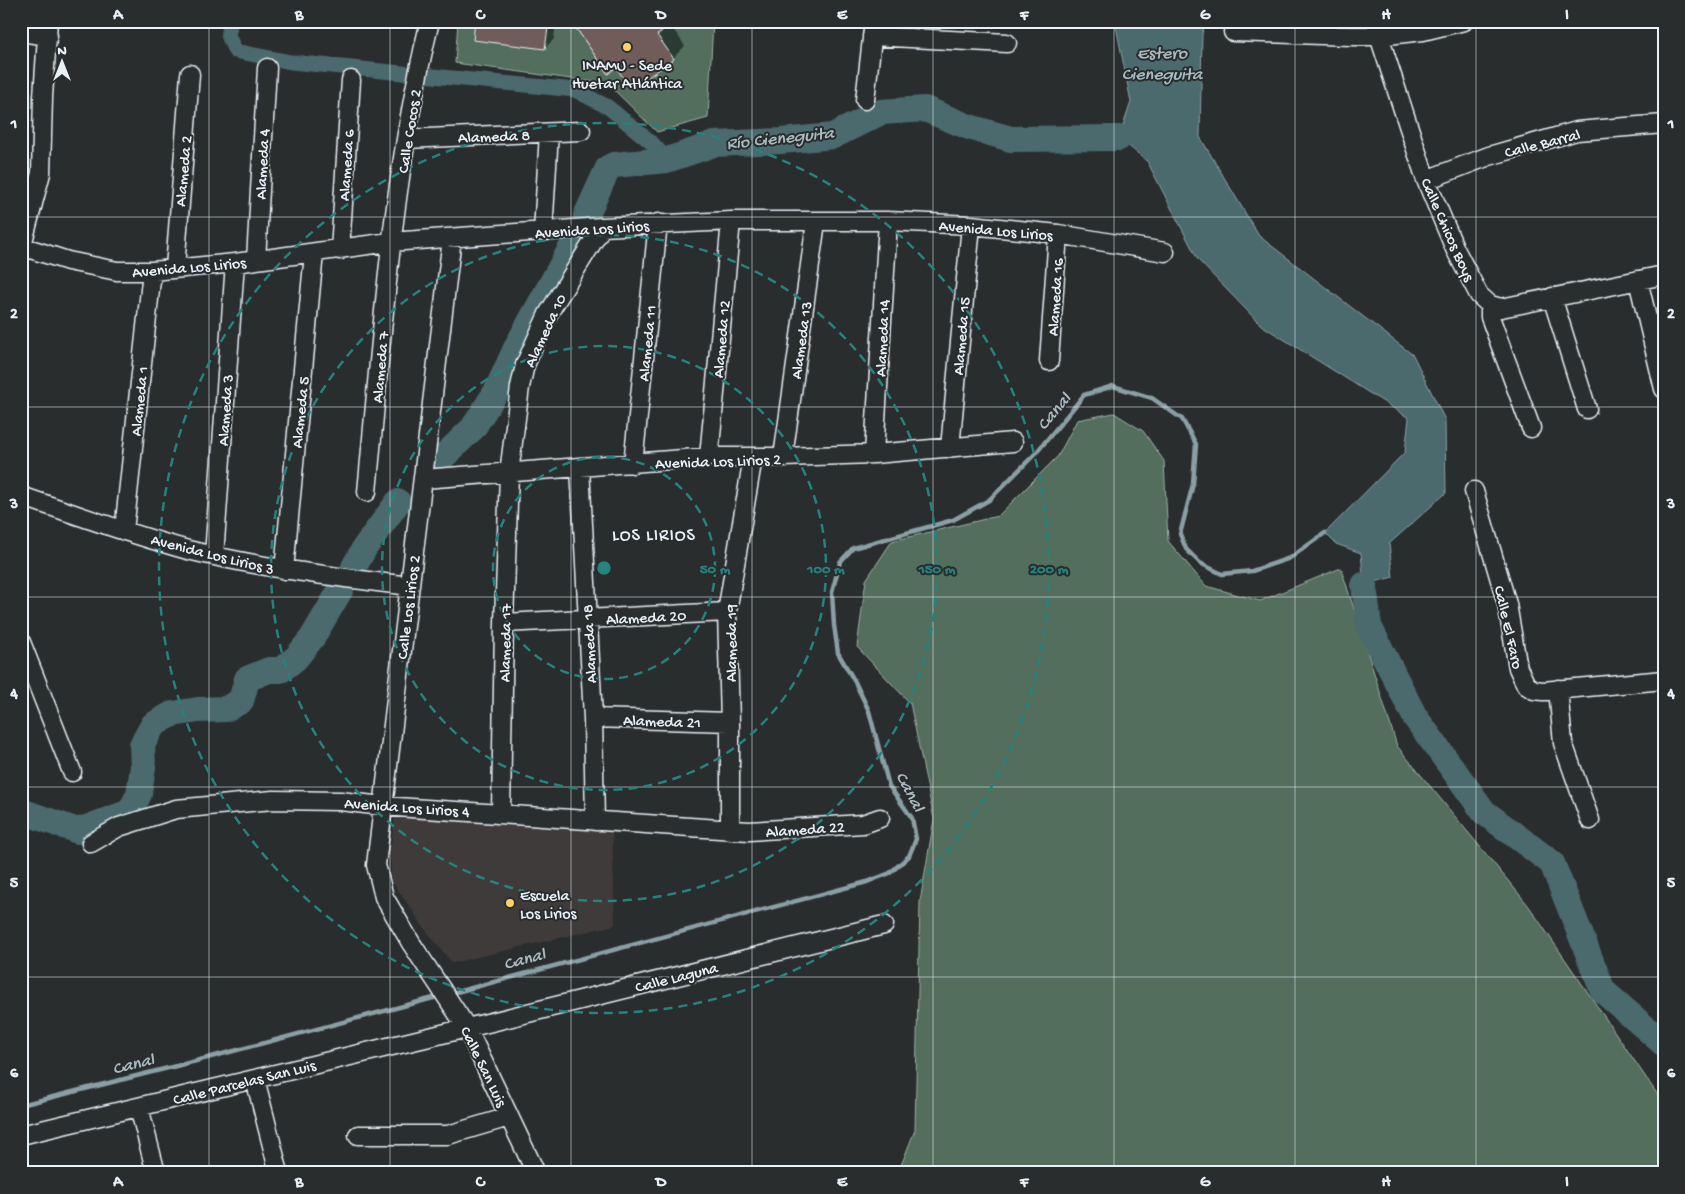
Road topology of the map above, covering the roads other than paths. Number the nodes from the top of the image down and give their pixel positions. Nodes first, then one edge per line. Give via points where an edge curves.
1 (430, 21) edge
2 (1464, 21) edge
3 (48, 29) edge
4 (873, 29) edge
5 (1377, 29) edge
6 (21, 32) edge
7 (1233, 32) dead end
8 (1007, 43) dead end
9 (267, 68) dead end
10 (190, 74) dead end
11 (351, 80) dead end
12 (865, 100) dead end
13 (1664, 124) edge
14 (581, 131) dead end
15 (548, 133) junction
16 (406, 139) junction
17 (1426, 180) junction
18 (731, 221) junction
19 (888, 221) junction
20 (816, 222) junction
21 (658, 223) junction
22 (971, 225) junction
23 (602, 227) junction
24 (543, 232) junction
25 (1058, 234) junction
26 (452, 238) junction
27 (390, 242) junction
28 (22, 248) edge
29 (340, 250) junction
30 (1165, 252) dead end
31 (314, 253) junction
32 (256, 260) junction
33 (235, 263) junction
34 (175, 268) junction
35 (152, 271) junction
36 (1664, 275) edge
37 (1638, 280) junction
38 (1552, 297) junction
39 (1490, 305) junction
40 (1050, 361) dead end
41 (1664, 389) edge
42 (1587, 408) dead end
43 (1531, 428) dead end
44 (1013, 442) dead end
45 (950, 448) junction
46 (874, 454) junction
47 (709, 457) junction
48 (753, 457) junction
49 (783, 458) junction
50 (633, 464) junction
51 (580, 467) junction
52 (509, 473) junction
53 (423, 479) junction
54 (1474, 491) dead end
55 (367, 492) dead end
56 (21, 496) edge
57 (124, 531) junction
58 (214, 556) junction
59 (284, 570) junction
60 (410, 586) junction
61 (728, 612) junction
62 (586, 618) junction
63 (504, 623) junction
64 (21, 642) edge
65 (1664, 680) edge
66 (1558, 689) junction
67 (593, 718) junction
68 (730, 722) junction
69 (72, 772) dead end
70 (382, 806) junction
71 (501, 813) junction
72 (880, 818) dead end
73 (1590, 820) dead end
74 (595, 821) junction
75 (730, 830) junction
76 (91, 844) dead end
77 (884, 925) dead end
78 (425, 965) joint
79 (467, 1028) junction
80 (255, 1079) junction
81 (139, 1107) junction
82 (509, 1117) junction
83 (21, 1135) edge
84 (358, 1135) dead end
85 (156, 1173) edge
86 (279, 1173) edge
87 (536, 1173) edge

1 - 16 street, Calle Cocos 2
2 - 5 street via 1423,31
3 - 6 street
3 - 28 street via 41,173
4 - 8 street
4 - 12 street
5 - 7 street via 1352,36
5 - 17 street, Calle Chicos Boys
9 - 32 street, Alameda 4
10 - 34 street, Alameda 2
11 - 29 street, Alameda 6
13 - 17 street, Calle Barral via 1577,131 1489,156
14 - 15 street, Alameda 8
15 - 16 street, Alameda 8
15 - 24 street
16 - 27 street, Calle Cocos 2
17 - 39 street, Calle Chicos Boys via 1454,249 1479,295
18 - 20 street, Avenida Los Lirios
18 - 21 street, Avenida Los Lirios
18 - 47 street, Alameda 12
19 - 20 street, Avenida Los Lirios
19 - 22 street, Avenida Los Lirios
19 - 46 street, Alameda 14
20 - 49 street, Alameda 13
21 - 23 street, Avenida Los Lirios
21 - 50 street, Alameda 11
22 - 25 street, Avenida Los Lirios
22 - 45 street, Alameda 15
23 - 24 street, Avenida Los Lirios
23 - 52 street, Alameda 10 via 548,314 525,366
24 - 26 street, Avenida Los Lirios
25 - 30 street, Avenida Los Lirios
25 - 40 street, Alameda 16
26 - 27 street, Avenida Los Lirios
26 - 53 street, Calle Los Lirios 2
27 - 29 street, Avenida Los Lirios
27 - 55 street, Alameda 7
28 - 35 street, Avenida Los Lirios via 68,262 117,271
29 - 31 street, Avenida Los Lirios
31 - 32 street, Avenida Los Lirios
31 - 59 street, Alameda 5
32 - 33 street, Avenida Los Lirios
33 - 34 street, Avenida Los Lirios
33 - 58 street, Alameda 3
34 - 35 street, Avenida Los Lirios
35 - 57 street, Alameda 1
36 - 37 street
37 - 38 street
37 - 41 street
38 - 39 street via 1501,308
38 - 42 street
39 - 43 street via 1490,317
44 - 45 street, Avenida Los Lirios 2
45 - 46 street, Avenida Los Lirios 2
46 - 49 street, Avenida Los Lirios 2
47 - 48 street, Avenida Los Lirios 2
47 - 50 street, Avenida Los Lirios 2
48 - 49 street, Avenida Los Lirios 2
48 - 61 street, Alameda 19
50 - 51 street, Avenida Los Lirios 2
51 - 52 street, Avenida Los Lirios 2
51 - 62 street, Alameda 18
52 - 53 street, Avenida Los Lirios 2
52 - 63 street, Alameda 17
53 - 60 street, Calle Los Lirios 2
54 - 66 street, Calle El Faro via 1507,604 1522,678 1534,690
56 - 57 street, Avenida Los Lirios 3
57 - 58 street, Avenida Los Lirios 3
58 - 59 street, Avenida Los Lirios 3
59 - 60 street, Avenida Los Lirios 3
60 - 70 street, Calle Los Lirios 2
61 - 62 street, Alameda 20
61 - 68 street, Alameda 19
62 - 63 street, Alameda 20
62 - 67 street, Alameda 18
63 - 71 street, Alameda 17
64 - 69 street
65 - 66 street, Calle El Faro
66 - 73 street via 1563,743
67 - 68 street, Alameda 21
67 - 74 street, Alameda 18
68 - 75 street, Alameda 19
70 - 71 street, Avenida Los Lirios 4
70 - 76 street, Avenida Los Lirios 4 via 340,801 273,800 176,809 119,827
70 - 78 street, Calle Los Lirios 2 via 376,865 384,897
71 - 74 street, Avenida Los Lirios 4
72 - 75 street, Alameda 22 via 864,824
74 - 75 street, Avenida Los Lirios 4
77 - 79 street, Calle Laguna
78 - 79 street, Calle San Luis
79 - 80 street, Calle Parcelas San Luis
79 - 82 street, Calle San Luis
80 - 81 street, Calle Parcelas San Luis
80 - 86 street
81 - 83 street, Calle Parcelas San Luis
81 - 85 street
82 - 84 street via 448,1135
82 - 87 street, Calle San Luis

